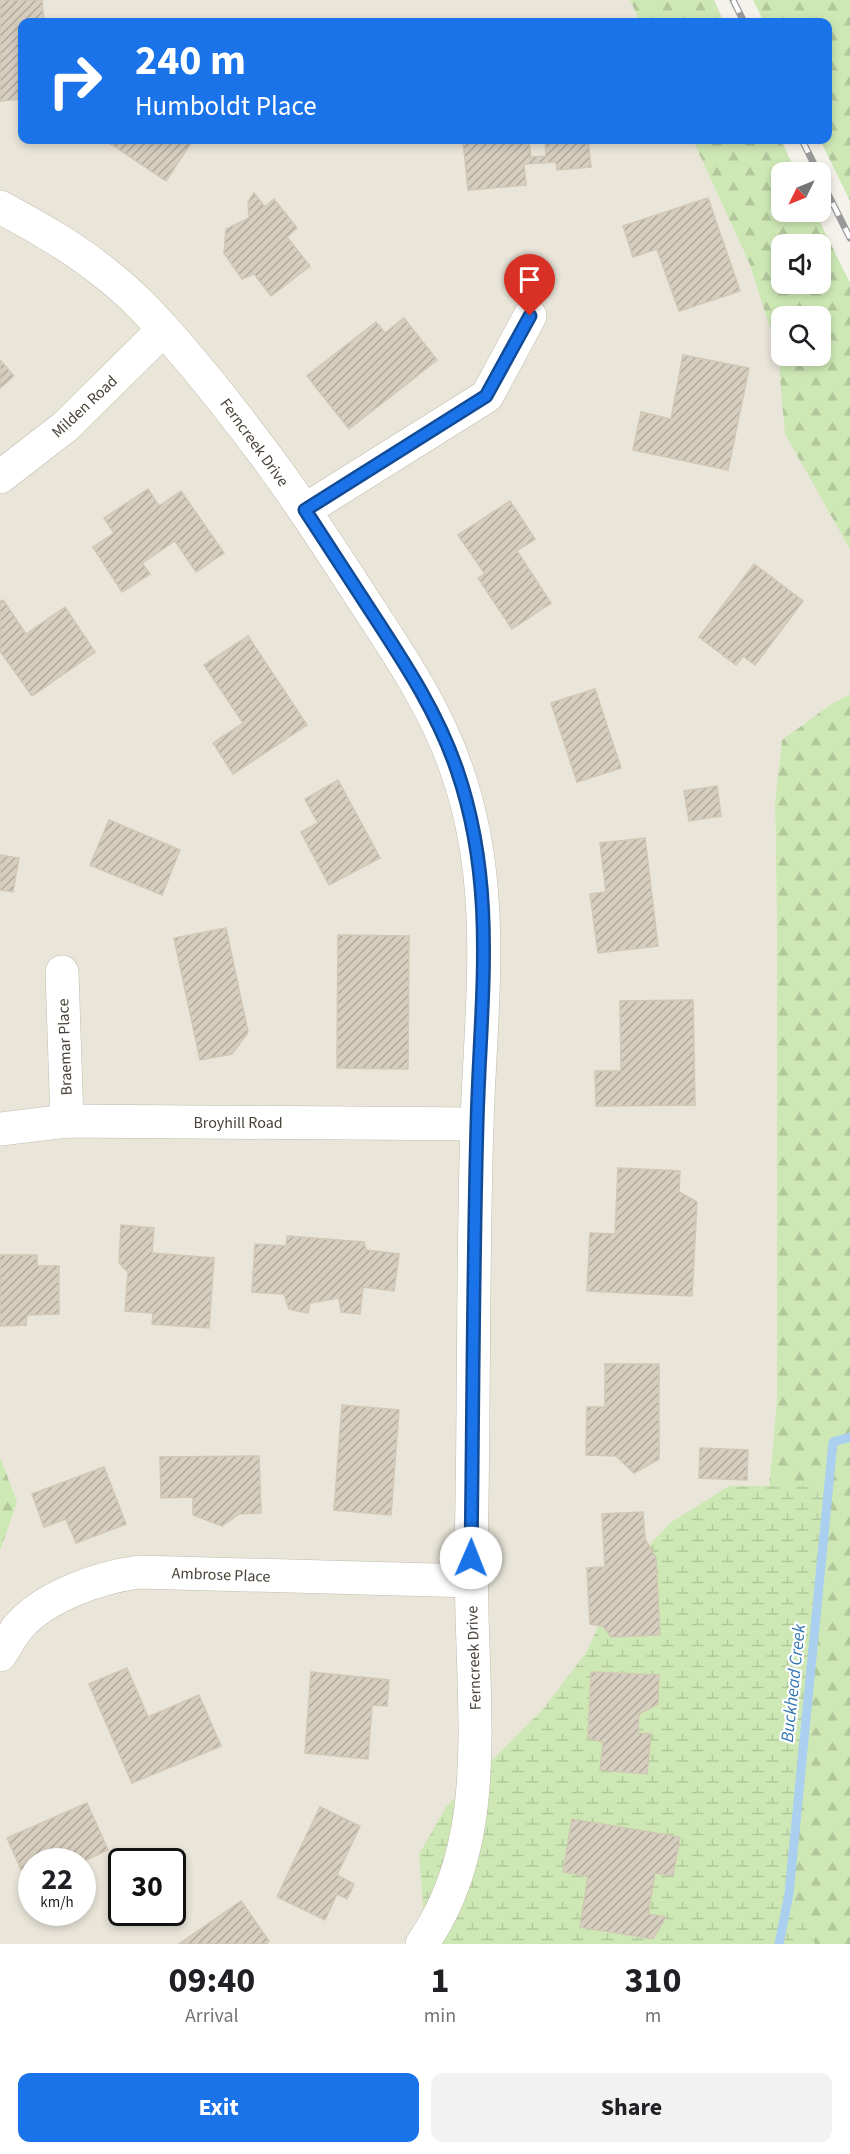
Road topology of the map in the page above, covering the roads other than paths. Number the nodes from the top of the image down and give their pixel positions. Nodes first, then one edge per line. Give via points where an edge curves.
1 (0, 207) edge
2 (530, 316) dead end
3 (164, 329) junction
4 (0, 477) edge
5 (305, 510) junction
6 (62, 972) dead end
7 (67, 1121) junction
8 (477, 1124) junction
9 (0, 1129) edge
10 (471, 1581) junction
11 (0, 1654) edge
12 (422, 1944) edge

1 - 3 street, Ferncreek Drive via 106,273
2 - 5 street via 486,396
3 - 4 street, Milden Road via 66,426
3 - 5 street, Ferncreek Drive via 240,419
5 - 8 street, Ferncreek Drive via 414,678 458,771 474,830 483,891 485,952
6 - 7 street, Braemar Place
7 - 8 street, Broyhill Road
7 - 9 street, Broyhill Road
8 - 10 street, Ferncreek Drive
10 - 11 street, Ambrose Place via 139,1572 113,1575 87,1583 41,1608 21,1624
10 - 12 street, Ferncreek Drive via 476,1758 471,1816 456,1878 437,1924

